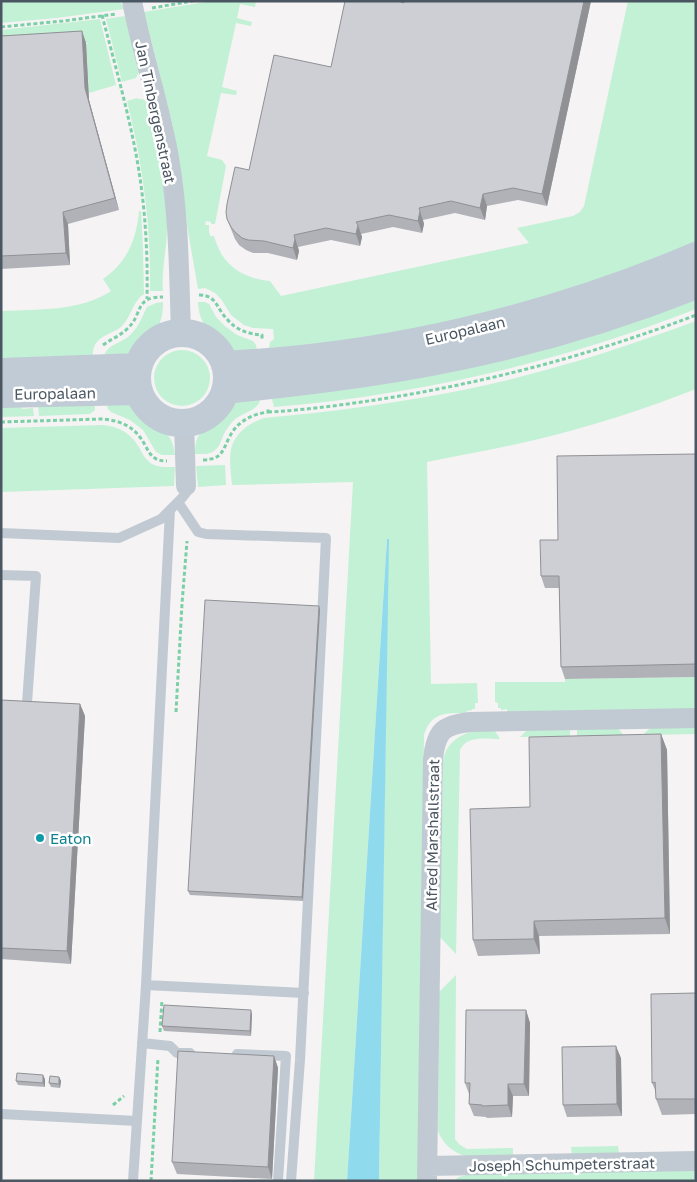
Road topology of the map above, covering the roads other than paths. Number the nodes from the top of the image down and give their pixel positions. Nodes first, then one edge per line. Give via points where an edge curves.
1 (133, 6) edge
2 (696, 256) edge
3 (696, 285) edge
4 (181, 333) junction
5 (1, 372) edge
6 (265, 374) junction
7 (225, 377) junction
8 (138, 379) junction
9 (1, 394) edge
10 (184, 422) junction
11 (182, 494) junction
12 (170, 510) junction
13 (1, 533) edge
14 (1, 575) edge
15 (27, 703) edge
16 (696, 718) edge
17 (146, 985) junction
18 (304, 993) junction
19 (142, 1042) junction
20 (197, 1053) edge
21 (226, 1054) edge
22 (1, 1114) edge
23 (137, 1121) junction
24 (696, 1161) edge
25 (427, 1174) edge
26 (133, 1181) edge
27 (278, 1181) edge
28 (291, 1181) edge

1 - 4 street, Jan Tinbergenstraat via 169,157 176,217
2 - 6 street, Europalaan via 596,293 498,323 321,357
3 - 6 street, Europalaan via 548,335 467,355 315,380
4 - 7 street via 193,334 213,345 220,354
4 - 8 street via 162,337 147,350 141,358
5 - 8 street, Europalaan via 99,369
6 - 7 street, Europalaan
7 - 10 street via 221,400 214,409 200,418
8 - 9 street, Europalaan
8 - 10 street via 144,402 151,411 172,422
10 - 11 street via 186,461
11 - 12 lane
11 - 18 lane via 189,519 198,532 326,538
12 - 13 lane via 155,522 119,538
12 - 17 lane
14 - 15 lane via 36,576
16 - 25 street, Alfred Marshallstraat via 470,722 448,727 437,739 433,758
17 - 18 lane
17 - 19 lane
18 - 28 lane
19 - 20 lane via 170,1046 177,1052
19 - 23 lane
21 - 27 lane via 286,1056
22 - 23 lane
23 - 26 lane
24 - 25 street, Joseph Schumpeterstraat

